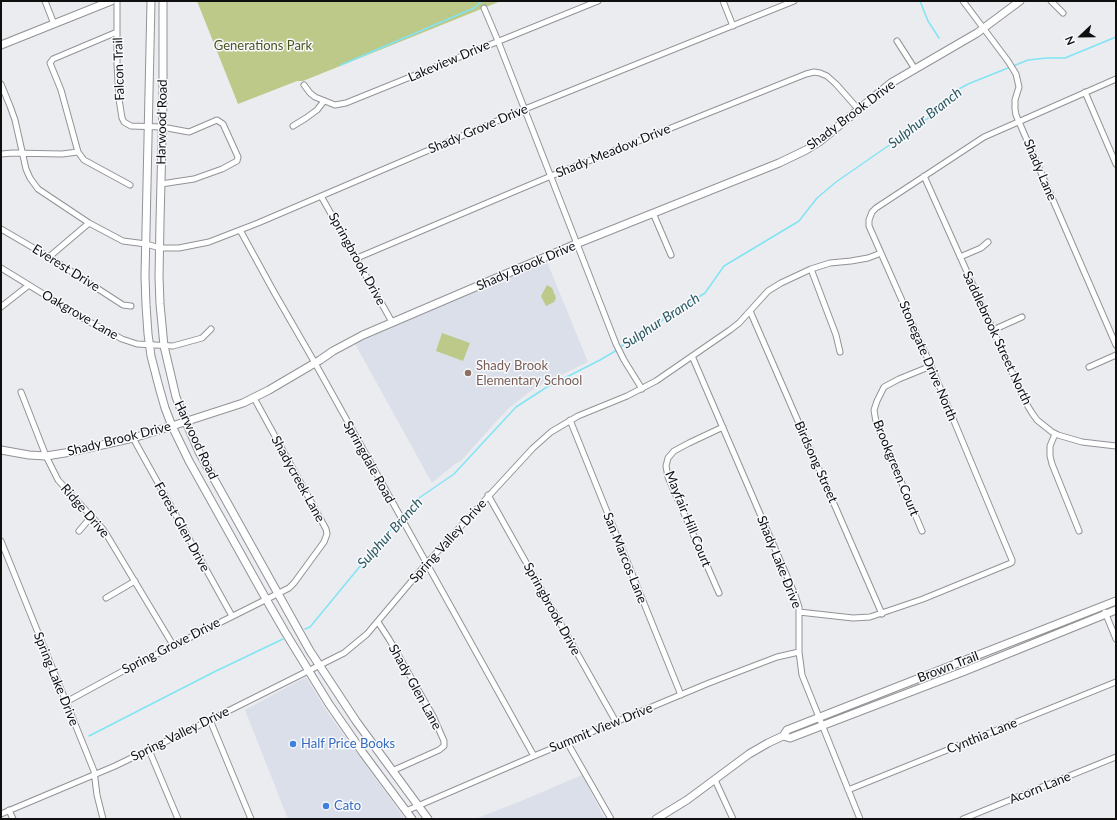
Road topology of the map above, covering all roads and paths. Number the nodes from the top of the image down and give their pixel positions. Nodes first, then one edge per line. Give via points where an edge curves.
1 (45, 1) edge
2 (111, 1) edge
3 (117, 1) edge
4 (151, 1) edge
5 (163, 1) edge
6 (598, 1) edge
7 (723, 1) edge
8 (794, 1) edge
9 (963, 1) edge
10 (1020, 1) edge
11 (1051, 1) edge
12 (484, 8) dead end
13 (1063, 13) dead end
14 (54, 24) junction
15 (733, 26) junction
16 (983, 28) junction
17 (117, 32) junction
18 (498, 41) junction
19 (897, 41) dead end
20 (2, 43) edge
21 (915, 69) junction
22 (1116, 79) edge
23 (1, 84) edge
24 (304, 85) dead end
25 (1085, 92) junction
26 (324, 101) junction
27 (525, 109) junction
28 (859, 110) junction
29 (1019, 121) junction
30 (148, 126) junction
31 (293, 126) dead end
32 (162, 127) junction
33 (78, 152) junction
34 (1, 154) edge
35 (22, 154) junction
36 (1116, 164) edge
37 (551, 176) junction
38 (924, 176) junction
39 (161, 184) junction
40 (130, 185) dead end
41 (321, 196) junction
42 (653, 213) junction
43 (89, 223) junction
44 (1, 229) edge
45 (240, 230) junction
46 (988, 242) dead end
47 (146, 244) junction
48 (576, 244) junction
49 (160, 248) junction
50 (881, 253) junction
51 (671, 255) dead end
52 (49, 257) junction
53 (960, 257) junction
54 (357, 258) junction
55 (1, 268) edge
56 (811, 269) junction
57 (29, 285) junction
58 (131, 306) dead end
59 (1, 307) edge
60 (750, 311) junction
61 (1022, 317) dead end
62 (392, 322) junction
63 (212, 329) dead end
64 (993, 330) junction
65 (149, 345) junction
66 (1116, 345) edge
67 (164, 346) junction
68 (840, 352) dead end
69 (1116, 355) edge
70 (692, 356) junction
71 (315, 363) junction
72 (931, 366) junction
73 (1089, 367) dead end
74 (642, 389) junction
75 (21, 392) dead end
76 (254, 398) junction
77 (570, 420) junction
78 (186, 422) junction
79 (172, 426) junction
80 (723, 427) junction
81 (1055, 434) junction
82 (133, 438) junction
83 (1116, 446) edge
84 (1, 450) edge
85 (46, 456) junction
86 (488, 495) junction
87 (91, 517) junction
88 (79, 531) dead end
89 (922, 531) dead end
90 (1079, 531) dead end
91 (1, 541) edge
92 (426, 564) junction
93 (135, 581) junction
94 (278, 593) junction
95 (719, 593) dead end
96 (106, 598) dead end
97 (266, 599) junction
98 (1116, 601) edge
99 (1103, 606) junction
100 (1116, 610) edge
101 (799, 612) junction
102 (882, 614) junction
103 (1106, 614) junction
104 (232, 616) junction
105 (378, 622) junction
106 (1116, 639) edge
107 (173, 645) junction
108 (799, 652) junction
109 (961, 661) junction
110 (320, 666) junction
111 (309, 671) junction
112 (965, 671) junction
113 (1116, 682) edge
114 (681, 695) junction
115 (66, 702) junction
116 (818, 718) junction
117 (210, 720) junction
118 (616, 722) junction
119 (822, 726) junction
120 (783, 736) junction
121 (567, 742) junction
122 (149, 750) junction
123 (534, 756) junction
124 (1116, 757) edge
125 (392, 771) junction
126 (94, 775) junction
127 (715, 780) junction
128 (848, 790) junction
129 (418, 806) junction
130 (9, 810) junction
131 (406, 811) junction
132 (1, 814) edge
133 (13, 819) edge
134 (102, 819) edge
135 (178, 819) edge
136 (251, 819) edge
137 (412, 819) edge
138 (428, 819) edge
139 (611, 819) edge
140 (656, 819) edge
141 (733, 819) edge
142 (860, 819) edge
143 (963, 819) edge

1 - 14 street
2 - 14 street
3 - 17 street, Falcon Trail
4 - 30 street, Harwood Road
5 - 32 street, Harwood Road
6 - 18 street, Lakeview Drive
7 - 15 street
8 - 15 street, Shady Grove Drive
9 - 16 street, Shady Lane
10 - 16 street, Shady Brook Drive
11 - 13 street
12 - 18 street
14 - 20 street
15 - 27 street, Shady Grove Drive
16 - 21 street, Shady Brook Drive
16 - 29 street, Shady Lane via 1016,74 1019,87 1015,109
17 - 30 street, Falcon Trail via 118,99 122,118 128,125
17 - 33 street via 53,59 50,63 61,90
18 - 26 street, Lakeview Drive via 346,103 335,105
18 - 27 street
19 - 21 street
21 - 28 street, Shady Brook Drive via 891,83
22 - 25 street, Stonegate Drive North
23 - 35 street, Shady Grove Drive via 10,106
24 - 26 street, Lakeview Drive via 310,94
25 - 29 street, Stonegate Drive North
25 - 36 street
26 - 31 street via 317,110
27 - 37 street
27 - 41 street, Shady Grove Drive
28 - 37 street, Shady Meadow Drive via 828,76 814,72
28 - 42 street, Shady Brook Drive via 806,150
29 - 38 street, Stonegate Drive North via 984,137
29 - 66 street, Shady Lane
30 - 32 street, Falcon Trail
30 - 47 street, Harwood Road
32 - 39 street, Harwood Road
32 - 39 street, Falcon Trail via 189,132 217,120 224,124 238,157 237,161 222,169 194,179
33 - 35 street
33 - 40 street via 84,160
34 - 35 street
35 - 43 street, Shady Grove Drive via 30,178 38,189
37 - 48 street
37 - 54 street, Shady Meadow Drive
38 - 50 street, Stonegate Drive North via 872,212 869,226
38 - 53 street, Saddlebrook Street North
39 - 49 street, Harwood Road
41 - 45 street, Shady Grove Drive
41 - 54 street, Springbrook Drive
42 - 48 street, Shady Brook Drive
42 - 51 street
43 - 47 street, Shady Grove Drive via 123,241
43 - 52 street
44 - 52 street, Everest Drive
45 - 49 street, Shady Grove Drive via 210,242 179,248
45 - 71 street, Springdale Road
46 - 53 street
47 - 49 street, Shady Grove Drive
47 - 65 street, Harwood Road
48 - 62 street, Shady Brook Drive
48 - 74 street via 616,344
49 - 67 street, Harwood Road via 160,304
50 - 56 street, Spring Valley Drive
50 - 72 street, Stonegate Drive North
52 - 58 street, Everest Drive via 123,305
53 - 64 street, Saddlebrook Street North
54 - 62 street, Springbrook Drive
55 - 57 street, Oakgrove Lane
56 - 60 street, Spring Valley Drive via 768,291
56 - 68 street
57 - 59 street
57 - 65 street, Oakgrove Lane via 112,335 137,344
60 - 70 street, Spring Valley Drive via 730,330
60 - 102 street, Birdsong Street
61 - 64 street
62 - 71 street, Shady Brook Drive via 348,342
63 - 67 street, Oakgrove Lane via 202,338
64 - 81 street, Saddlebrook Street North via 1026,403 1037,420
65 - 67 street, Oakgrove Lane
65 - 79 street, Harwood Road via 158,387
67 - 78 street, Harwood Road via 176,397
69 - 73 street
70 - 74 street, Spring Valley Drive
70 - 80 street, Shady Lake Drive
71 - 76 street, Shady Brook Drive
71 - 92 street, Springdale Road
72 - 89 street, Brookgreen Court via 884,387 874,410 876,422
72 - 102 street, Stonegate Drive North via 1012,562
74 - 77 street, Spring Valley Drive
75 - 85 street, Ridge Drive
76 - 78 street, Shady Brook Drive
76 - 94 street, Shadycreek Lane via 327,534 294,583
77 - 86 street, Spring Valley Drive via 541,440
77 - 114 street, San Marcos Lane
78 - 79 street, Shady Brook Drive
78 - 94 street, Harwood Road via 199,452
79 - 82 street, Shady Brook Drive
79 - 97 street, Harwood Road
80 - 95 street, Mayfair Hill Court via 674,451 666,466 668,477
80 - 101 street, Shady Lake Drive via 795,595
81 - 83 street, Saddlebrook Street North via 1082,442
81 - 90 street via 1050,446 1050,456
82 - 85 street, Shady Brook Drive
82 - 104 street, Forest Glen Drive
84 - 85 street, Shady Brook Drive
85 - 87 street, Ridge Drive via 58,480
86 - 92 street, Spring Valley Drive
86 - 118 street, Springbrook Drive
87 - 88 street
87 - 93 street, Ridge Drive via 102,528
91 - 115 street, Spring Lake Drive
92 - 105 street, Spring Valley Drive
92 - 123 street, Springdale Road
93 - 96 street
93 - 107 street, Ridge Drive
94 - 97 street, Spring Grove Drive
94 - 110 street, Harwood Road
97 - 104 street, Spring Grove Drive
97 - 111 street, Harwood Road
98 - 99 street, Brown Trail
99 - 103 street
99 - 109 street, Brown Trail
100 - 103 street, Brown Trail
101 - 102 street, Stonegate Drive North via 853,618
101 - 108 street, Shady Lake Drive
103 - 106 street
103 - 112 street, Brown Trail
104 - 107 street, Spring Grove Drive
105 - 110 street, Spring Valley Drive via 353,647
105 - 125 street, Shady Glen Lane via 433,716 444,741 444,746 439,750
107 - 115 street, Spring Grove Drive
108 - 114 street, Summit View Drive via 777,657
108 - 116 street, Shady Lake Drive via 802,675
109 - 112 street
109 - 116 street, Brown Trail
110 - 111 street, Spring Valley Drive
110 - 125 street, Harwood Road
111 - 117 street, Spring Valley Drive
111 - 131 street, Harwood Road via 329,704
112 - 119 street, Brown Trail
113 - 128 street, Cynthia Lane
114 - 118 street, Summit View Drive
115 - 126 street, Spring Lake Drive
116 - 119 street, Shady Lake Drive
116 - 120 street, Brown Trail via 787,730
117 - 122 street, Spring Valley Drive
117 - 136 street
118 - 121 street, Summit View Drive
119 - 120 street, Brown Trail via 790,738
119 - 128 street, Shady Lake Drive
120 - 127 street, Brown Trail via 749,754
121 - 123 street, Summit View Drive
121 - 139 street
122 - 126 street, Spring Valley Drive
122 - 135 street
123 - 129 street, Summit View Drive
124 - 143 street, Acorn Lane
125 - 129 street, Harwood Road
126 - 130 street, Spring Valley Drive
126 - 134 street, Spring Lake Drive
127 - 140 street, Brown Trail
127 - 141 street
128 - 142 street, Shady Lake Drive
129 - 131 street, Summit View Drive
129 - 138 street, Harwood Road
130 - 132 street, Spring Valley Drive
130 - 133 street
131 - 137 street, Harwood Road

